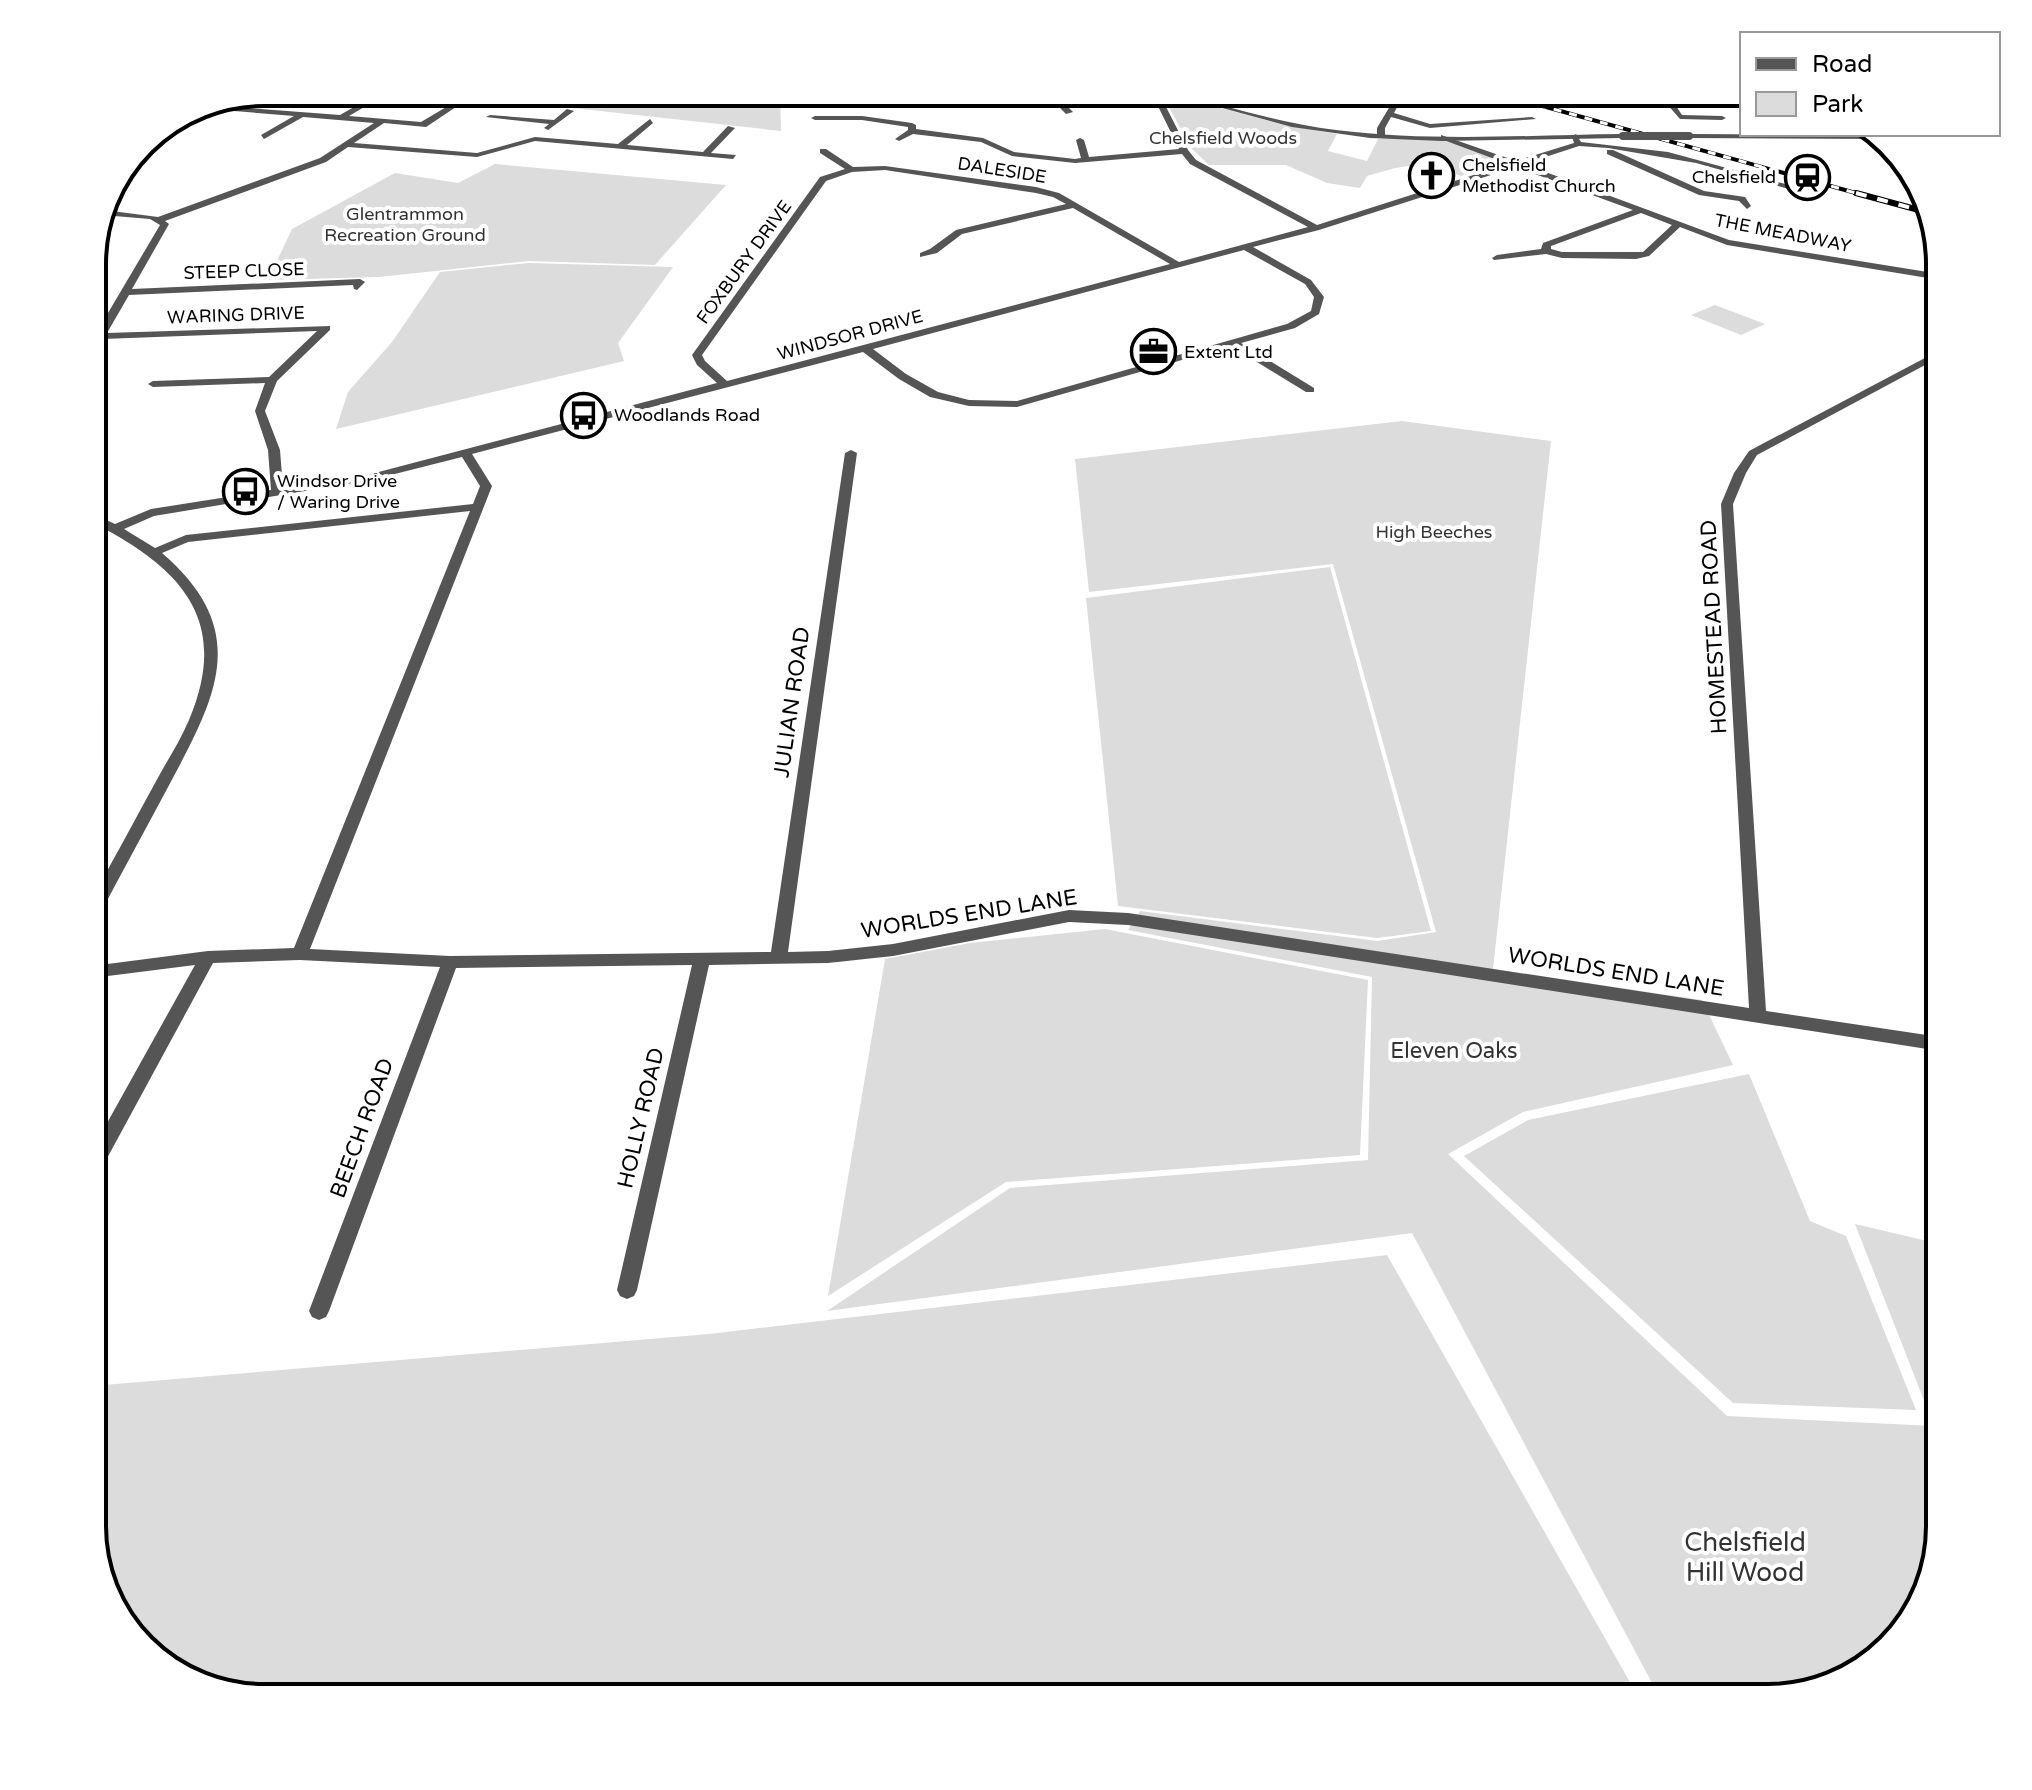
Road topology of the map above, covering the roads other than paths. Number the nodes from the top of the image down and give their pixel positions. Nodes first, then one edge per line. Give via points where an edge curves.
1 (360, 106) edge
2 (452, 106) edge
3 (1063, 106) edge
4 (1162, 106) edge
5 (1222, 106) edge
6 (1394, 106) edge
7 (1672, 106) edge
8 (233, 109) edge
9 (570, 111) dead end
10 (1069, 112) dead end
11 (1390, 114) junction
12 (301, 115) junction
13 (490, 117) dead end
14 (341, 118) junction
15 (1722, 118) dead end
16 (820, 119) dead end
17 (1532, 119) dead end
18 (382, 121) junction
19 (650, 121) dead end
20 (556, 122) junction
21 (731, 128) dead end
22 (912, 131) junction
23 (1740, 135) edge
24 (1381, 136) junction
25 (1831, 136) edge
26 (264, 137) dead end
27 (1444, 137) junction
28 (1861, 137) edge
29 (535, 139) junction
30 (899, 139) dead end
31 (1080, 140) dead end
32 (1577, 140) junction
33 (350, 145) junction
34 (621, 146) junction
35 (823, 151) dead end
36 (1184, 151) junction
37 (706, 153) junction
38 (733, 157) dead end
39 (1086, 160) junction
40 (1515, 163) junction
41 (851, 170) junction
42 (1814, 193) dead end
43 (1075, 205) junction
44 (1747, 206) dead end
45 (1641, 210) junction
46 (114, 214) edge
47 (161, 219) junction
48 (1678, 224) junction
49 (1316, 228) junction
50 (1246, 247) junction
51 (1546, 251) junction
52 (923, 255) dead end
53 (1497, 258) dead end
54 (1178, 265) junction
55 (1926, 275) edge
56 (357, 287) dead end
57 (124, 292) junction
58 (106, 317) edge
59 (110, 317) junction
60 (106, 325) edge
61 (106, 336) edge
62 (1233, 343) junction
63 (865, 348) junction
64 (1926, 360) edge
65 (272, 380) junction
66 (153, 384) dead end
67 (724, 384) junction
68 (1310, 390) dead end
69 (465, 452) junction
70 (851, 453) dead end
71 (277, 492) junction
72 (478, 507) junction
73 (106, 523) edge
74 (116, 528) junction
75 (157, 551) junction
76 (106, 888) edge
77 (300, 954) junction
78 (208, 957) junction
79 (702, 957) junction
80 (779, 957) junction
81 (450, 962) junction
82 (106, 970) edge
83 (1758, 1016) junction
84 (1926, 1042) edge
85 (106, 1143) edge
86 (627, 1290) dead end
87 (319, 1311) dead end

1 - 14 street
2 - 18 street via 423,125
3 - 10 street
4 - 36 street
5 - 24 street via 1287,123
6 - 11 street
7 - 15 street via 1680,117
8 - 12 street
9 - 20 street
11 - 17 street via 1430,126
11 - 24 street
12 - 14 street
12 - 26 street
13 - 20 street
14 - 18 street
16 - 22 street via 912,125
18 - 33 street
19 - 34 street
20 - 29 street
21 - 37 street
22 - 30 street
22 - 39 street via 983,140 1012,154
23 - 32 street, bridge
24 - 27 street
25 - 28 street
27 - 32 street
27 - 40 street, THE MEADWAY
29 - 33 street via 477,155
29 - 34 street
31 - 39 street
32 - 40 street, WINDSOR DRIVE
32 - 42 street via 1669,154
32 - 44 street via 1702,193 1742,199
33 - 47 street via 262,185
34 - 37 street
35 - 41 street
36 - 39 street
36 - 49 street via 1207,171
37 - 38 street
40 - 45 street, THE MEADWAY
40 - 49 street, WINDSOR DRIVE
41 - 43 street, DALESIDE via 885,168 1036,190
41 - 67 street, FOXBURY DRIVE via 823,179 697,355
43 - 52 street via 959,232
43 - 54 street, DALESIDE
45 - 48 street, THE MEADWAY
45 - 51 street via 1546,245
46 - 47 street
47 - 57 street via 165,226
48 - 51 street via 1646,254
48 - 55 street, THE MEADWAY via 1727,242
49 - 50 street, WINDSOR DRIVE
50 - 54 street, WINDSOR DRIVE
50 - 62 street via 1308,282 1319,297 1316,312 1291,326
51 - 53 street
54 - 63 street, WINDSOR DRIVE
56 - 57 street, STEEP CLOSE via 360,282
57 - 59 street
58 - 59 street
59 - 60 street
61 - 65 street, WARING DRIVE via 326,328
62 - 63 street via 1017,404 974,406 915,388
62 - 68 street
63 - 67 street, WINDSOR DRIVE
64 - 83 street, HOMESTEAD ROAD via 1753,453 1727,504
65 - 66 street
65 - 71 street via 260,411 274,450
67 - 69 street, WINDSOR DRIVE
69 - 71 street, WINDSOR DRIVE via 371,477
69 - 72 street via 486,486
70 - 80 street, JULIAN ROAD
71 - 74 street, WINDSOR DRIVE via 151,513
72 - 75 street via 186,539
72 - 77 street
73 - 74 street
74 - 75 street
75 - 76 street via 186,580 201,611 210,648 208,685 196,721
77 - 78 street, WORLDS END LANE
77 - 81 street, WORLDS END LANE
78 - 82 street, WORLDS END LANE
78 - 85 street
79 - 80 street, WORLDS END LANE
79 - 81 street, WORLDS END LANE
79 - 86 street, HOLLY ROAD
80 - 83 street, WORLDS END LANE via 869,953 1022,923 1105,916
81 - 87 street, BEECH ROAD
83 - 84 street, WORLDS END LANE

